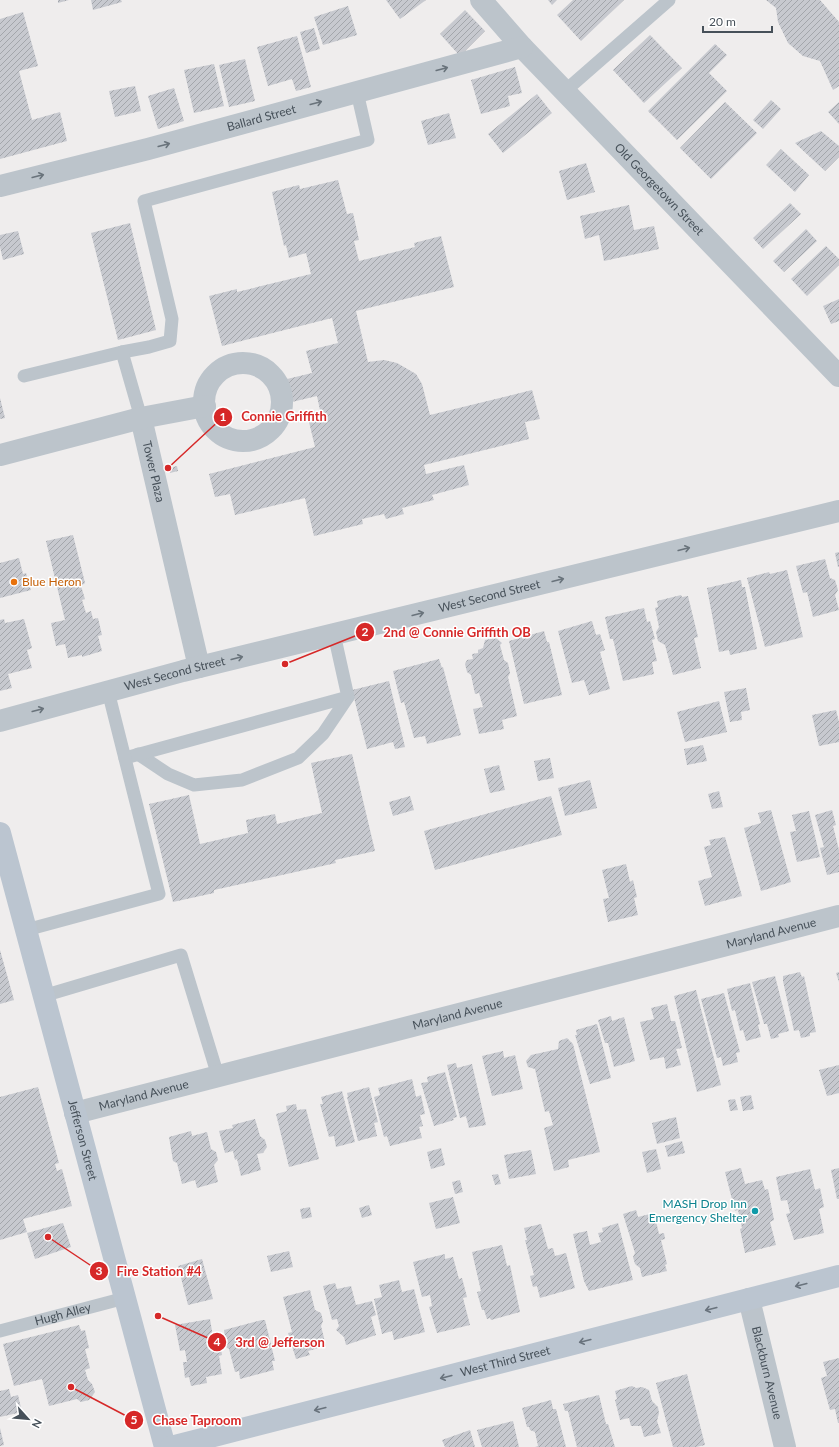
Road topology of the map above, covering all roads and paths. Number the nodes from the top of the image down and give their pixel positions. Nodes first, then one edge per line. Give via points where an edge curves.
1 (482, 0) edge
2 (669, 0) edge
3 (522, 47) junction
4 (565, 91) junction
5 (357, 92) junction
6 (0, 186) edge
7 (122, 352) junction
8 (24, 376) dead end
9 (839, 376) edge
10 (205, 406) dead end
11 (141, 418) junction
12 (0, 455) edge
13 (839, 511) edge
14 (334, 634) junction
15 (200, 667) junction
16 (108, 691) junction
17 (348, 697) junction
18 (0, 720) edge
19 (138, 754) junction
20 (125, 758) junction
21 (0, 833) edge
22 (839, 916) edge
23 (26, 930) junction
24 (44, 996) junction
25 (218, 1076) junction
26 (75, 1113) junction
27 (839, 1276) edge
28 (125, 1298) junction
29 (749, 1299) junction
30 (0, 1331) edge
31 (165, 1447) edge
32 (171, 1447) edge
33 (785, 1447) edge

1 - 3 street, Old Georgetown Street
2 - 4 lane
3 - 4 street, Old Georgetown Street
5 -> 3 street, Ballard Street
4 - 9 street, Old Georgetown Street
6 -> 5 street, Ballard Street
5 - 7 lane via 368,140 144,201 172,319 170,341
7 - 8 lane
7 - 11 lane
10 - 11 street
11 - 12 street
11 - 15 street, Tower Plaza
14 -> 13 street, West Second Street
15 -> 14 street, West Second Street
14 - 17 lane
15 - 16 street, West Second Street
18 -> 16 street, West Second Street
16 - 20 lane
17 - 19 lane
17 - 19 lane via 323,734 298,758 242,780 194,785 168,774
19 - 20 lane
20 - 23 lane via 159,894
21 - 23 main road, Jefferson Street
22 - 25 street, Maryland Avenue
23 - 24 main road, Jefferson Street
24 - 25 lane via 181,955
24 - 26 main road, Jefferson Street
25 - 26 street, Maryland Avenue
26 - 28 main road, Jefferson Street
27 -> 29 main road, West Third Street
28 - 30 lane, Hugh Alley
28 - 31 main road, Jefferson Street
29 -> 32 main road, West Third Street
29 - 33 street, Blackburn Avenue

